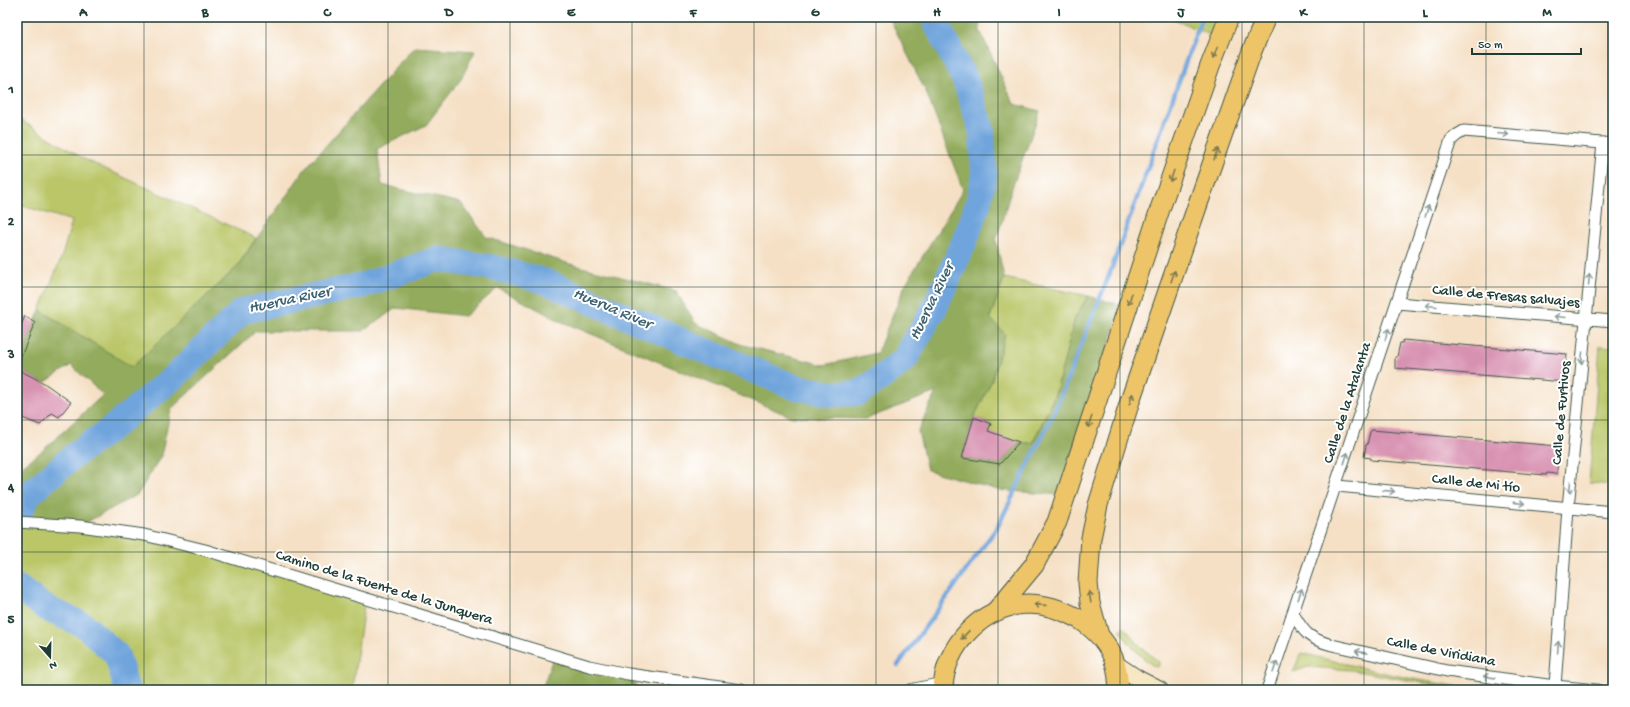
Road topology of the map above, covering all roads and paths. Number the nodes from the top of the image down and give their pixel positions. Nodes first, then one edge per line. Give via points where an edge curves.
1 (1229, 17) edge
2 (1266, 17) edge
3 (1608, 144) edge
4 (1397, 303) junction
5 (1585, 319) junction
6 (1613, 321) edge
7 (1337, 486) junction
8 (1568, 508) junction
9 (1613, 512) edge
10 (22, 522) edge
11 (996, 611) junction
12 (1294, 613) junction
13 (1099, 635) junction
14 (1116, 664) junction
15 (1555, 686) junction
16 (943, 687) edge
17 (741, 690) edge
18 (910, 690) edge
19 (1119, 690) edge
20 (1160, 690) edge
21 (1268, 690) edge
22 (1597, 690) edge

1 -> 11 highway via 1162,206 1057,522 1034,565
13 -> 2 highway via 1088,583 1091,538 1098,505 1130,401 1196,208
4 -> 3 street, Calle de la Atalanta via 1451,140 1464,131
5 -> 3 street, Calle de Furtivos
5 -> 4 street, Calle de Fresas salvajes
7 -> 4 street, Calle de la Atalanta
5 - 6 street, Calle de Fresas salvajes
5 -> 8 street, Calle de Furtivos
7 -> 8 street, Calle de Mi tío
12 -> 7 street, Calle de la Atalanta
8 - 9 street, Calle de Mi tío
15 -> 8 street, Calle de Furtivos
10 - 17 street, Camino de la Fuente de la Junquera via 80,526 144,535 205,550 589,666
13 -> 11 highway via 1067,612 1047,606 1026,604
11 -> 16 highway via 978,623 956,646 946,669
15 -> 12 street, Calle de Viridiana via 1447,671 1320,642 1305,633
21 -> 12 street, Calle de la Atalanta
13 - 14 highway
14 - 19 highway
14 - 20 main road
15 - 22 street, Calle de Viridiana
16 - 18 street

